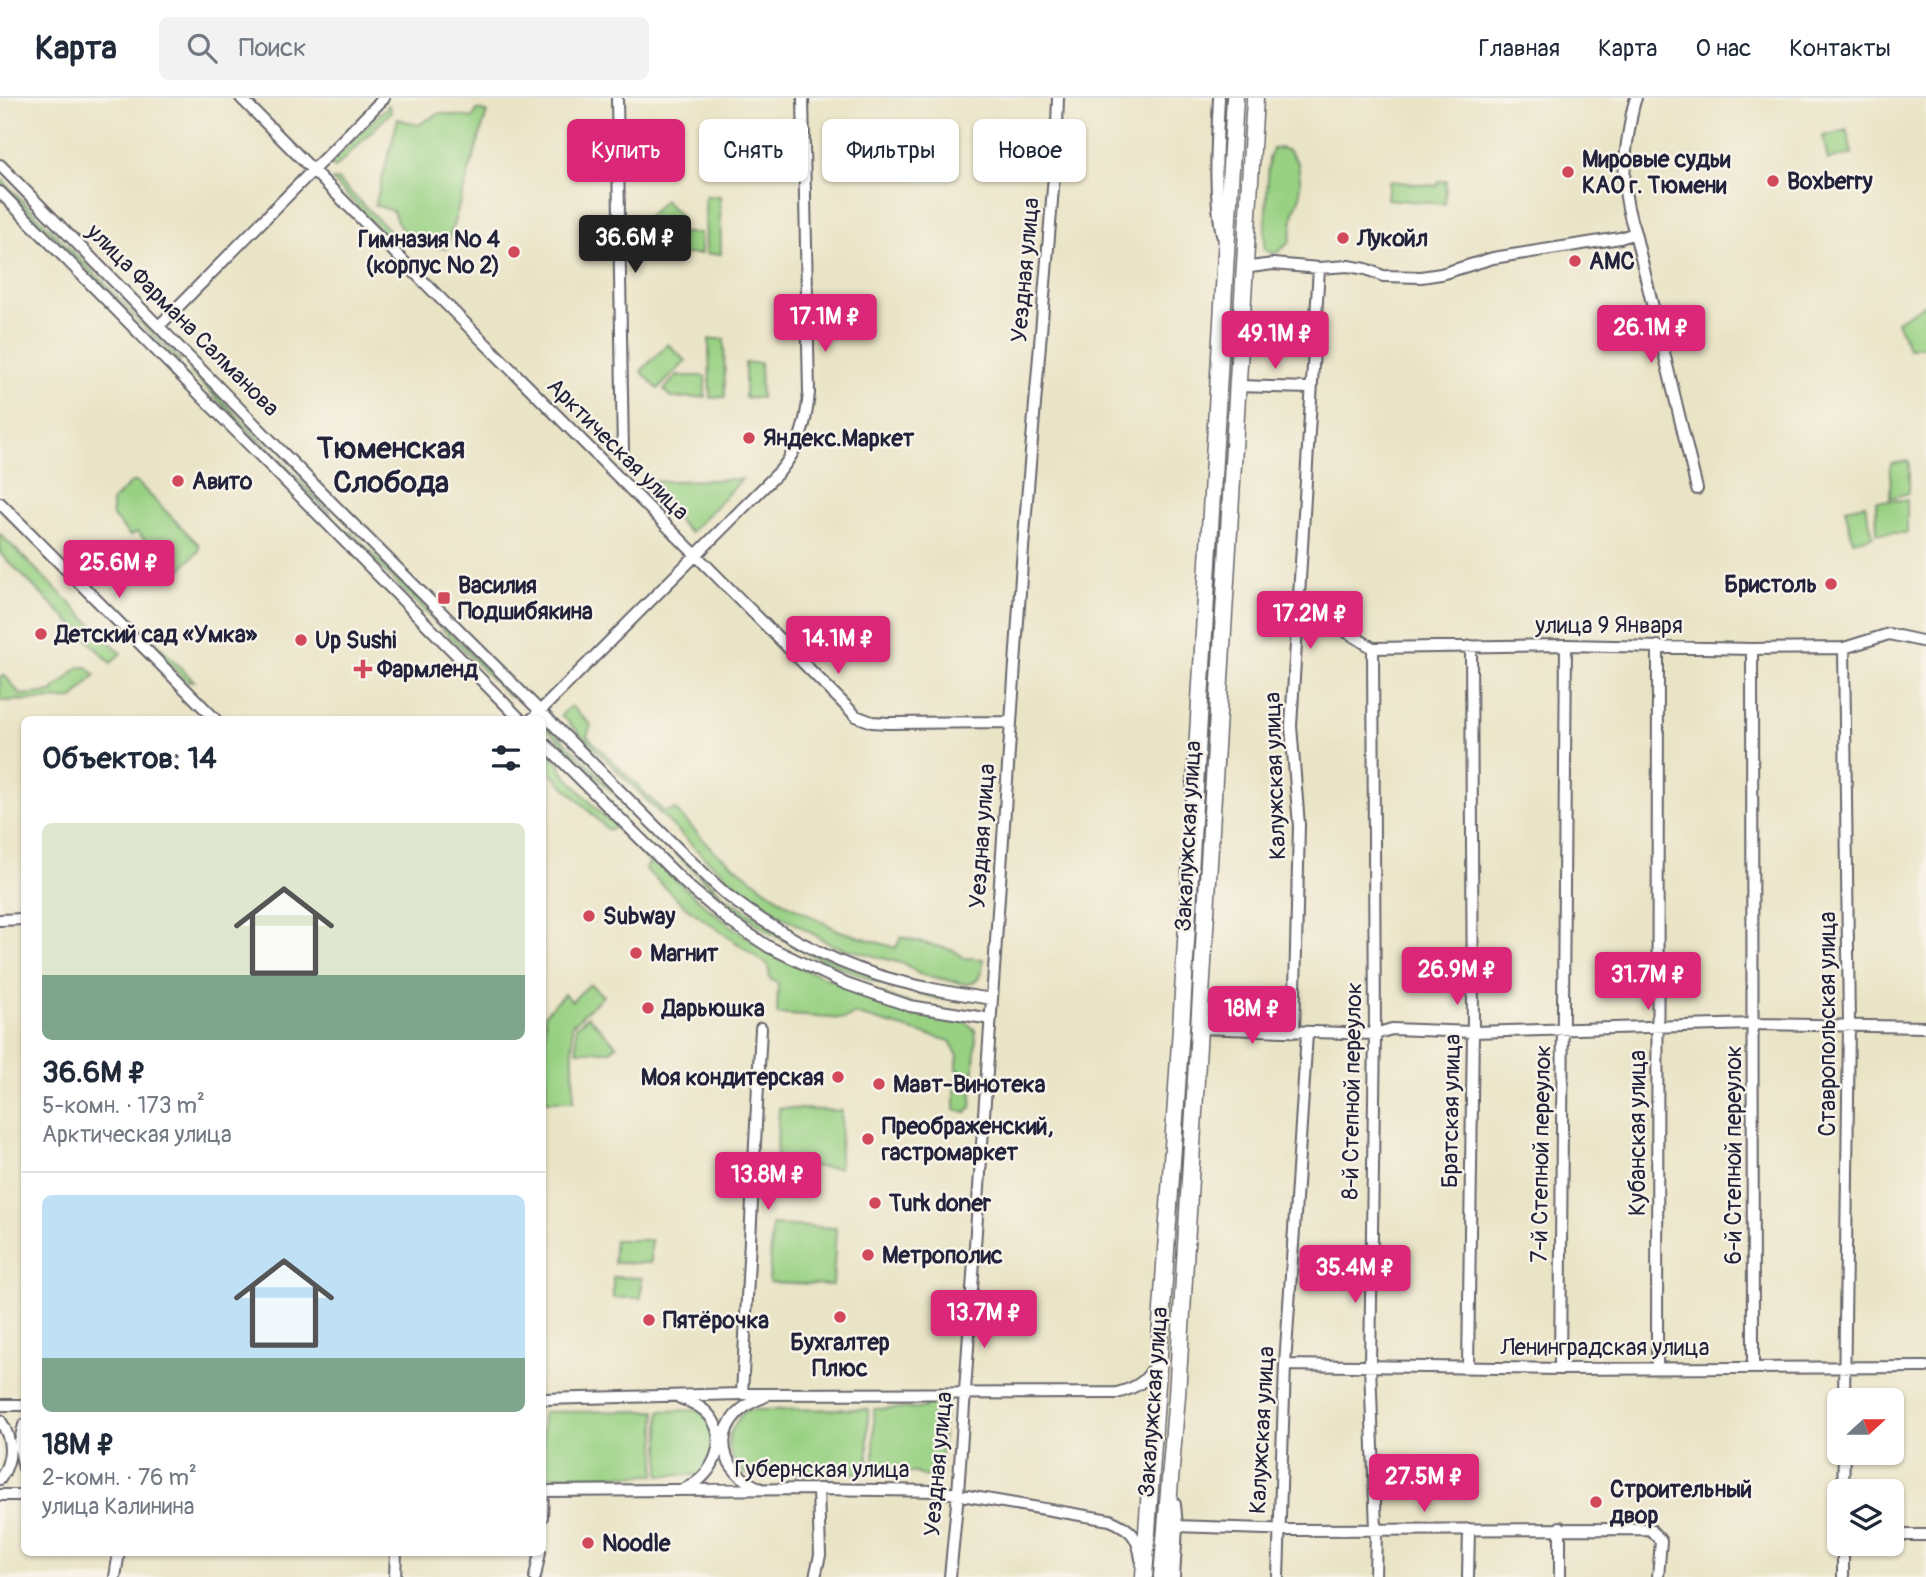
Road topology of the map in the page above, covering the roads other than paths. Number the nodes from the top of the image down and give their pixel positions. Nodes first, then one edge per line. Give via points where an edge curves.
1 (241, 98) edge
2 (384, 98) edge
3 (617, 98) edge
4 (803, 98) edge
5 (1058, 98) edge
6 (1219, 98) edge
7 (1234, 98) edge
8 (1255, 98) edge
9 (1636, 98) edge
10 (0, 165) edge
11 (313, 172) junction
12 (0, 192) edge
13 (1635, 233) junction
14 (1226, 254) junction
15 (1244, 268) junction
16 (1319, 268) junction
17 (1241, 323) junction
18 (1315, 323) junction
19 (159, 326) junction
20 (1238, 386) junction
21 (1311, 387) junction
22 (624, 453) dead end
23 (1697, 489) dead end
24 (0, 503) edge
25 (335, 506) junction
26 (322, 518) junction
27 (358, 528) junction
28 (345, 541) junction
29 (696, 557) junction
30 (1296, 615) junction
31 (1926, 642) edge
32 (1566, 645) junction
33 (1471, 646) junction
34 (1658, 646) junction
35 (1373, 648) junction
36 (1844, 648) junction
37 (1752, 649) junction
38 (541, 710) junction
39 (212, 716) edge
40 (517, 716) edge
41 (535, 716) edge
42 (1011, 722) junction
43 (546, 745) edge
44 (21, 919) edge
45 (0, 920) edge
46 (992, 999) junction
47 (991, 1019) junction
48 (1754, 1024) junction
49 (1849, 1024) junction
50 (1926, 1027) edge
51 (761, 1028) dead end
52 (1199, 1028) junction
53 (1564, 1028) junction
54 (1659, 1028) junction
55 (1294, 1032) junction
56 (1473, 1032) junction
57 (1307, 1034) junction
58 (1375, 1034) junction
59 (1161, 1348) junction
60 (1285, 1365) junction
61 (1370, 1365) junction
62 (1468, 1367) junction
63 (1753, 1367) junction
64 (1926, 1367) edge
65 (1657, 1368) junction
66 (1844, 1368) junction
67 (1560, 1369) junction
68 (1844, 1388) edge
69 (741, 1394) junction
70 (965, 1394) junction
71 (770, 1395) junction
72 (676, 1396) junction
73 (546, 1399) edge
74 (0, 1405) edge
75 (21, 1405) edge
76 (0, 1420) edge
77 (1170, 1475) junction
78 (0, 1479) edge
79 (818, 1489) junction
80 (762, 1490) junction
81 (546, 1491) edge
82 (680, 1491) junction
83 (958, 1493) junction
84 (0, 1495) edge
85 (21, 1495) edge
86 (1175, 1526) junction
87 (1560, 1527) junction
88 (1469, 1529) junction
89 (1278, 1530) junction
90 (1376, 1530) junction
91 (1904, 1535) edge
92 (1926, 1535) edge
93 (119, 1556) edge
94 (396, 1556) edge
95 (539, 1556) edge
96 (1843, 1556) edge
97 (116, 1577) edge
98 (395, 1577) edge
99 (535, 1577) edge
100 (815, 1577) edge
101 (950, 1577) edge
102 (1144, 1577) edge
103 (1162, 1577) edge
104 (1172, 1577) edge
105 (1278, 1577) edge
106 (1375, 1577) edge
107 (1468, 1577) edge
108 (1560, 1577) edge
109 (1658, 1577) edge
110 (1843, 1577) edge

1 - 11 street, Арктическая улица
2 - 11 street
3 - 22 street, Арктическая улица
4 - 29 street via 807,419 793,456
5 - 42 street, Уездная улица
6 - 14 street via 1217,210
7 - 14 highway
8 - 15 highway, Закалужская улица
9 - 13 street via 1623,178
10 - 19 street, улица Фармана Салманова
11 - 19 street
11 - 29 street, Арктическая улица
12 - 26 street, улица Фармана Салманова
13 - 16 street via 1493,258 1421,277 1383,276 1348,266
13 - 23 street
14 - 59 highway
15 - 16 street via 1273,264
15 - 17 highway, Закалужская улица
16 - 18 street, Калужская улица
17 - 18 street
17 - 20 highway, Закалужская улица
18 - 21 street, Калужская улица
19 - 25 street, улица Фармана Салманова
20 - 21 street
20 - 52 highway, Закалужская улица
21 - 30 street, Калужская улица
24 - 39 street
25 - 26 street via 339,513 334,521
25 - 27 street, улица Фармана Салманова
26 - 28 street, улица Фармана Салманова
27 - 28 street via 342,529
27 - 38 street, улица Фармана Салманова
28 - 40 street, улица Фармана Салманова
29 - 38 street
29 - 42 street, Арктическая улица via 863,720
30 - 35 street via 1342,629
30 - 55 street, Калужская улица via 1291,726 1299,824
31 - 36 street, улица 9 Января via 1889,634
32 - 33 street, улица 9 Января
32 - 34 street, улица 9 Января
32 - 53 street, 7-й Степной переулок
33 - 35 street, улица 9 Января
33 - 56 street, Братская улица
34 - 37 street, улица 9 Января
34 - 54 street, Кубанская улица
35 - 58 street, 8-й Степной переулок
36 - 37 street, улица 9 Января
36 - 49 street, Ставропольская улица
37 - 48 street, 6-й Степной переулок
38 - 41 street
38 - 46 street, улица Фармана Салманова via 684,855 727,894 772,925 875,975
42 - 46 street, Уездная улица
43 - 47 street via 688,886 769,947 846,985 910,1006
44 - 45 street
46 - 47 street, Уездная улица
47 - 70 street, Уездная улица
48 - 49 street
48 - 54 street
48 - 63 street, 6-й Степной переулок
49 - 50 street
49 - 66 street, Ставропольская улица
51 - 69 street
52 - 55 street
52 - 77 highway, Закалужская улица
53 - 54 street
53 - 56 street
53 - 67 street, 7-й Степной переулок
54 - 65 street, Кубанская улица
55 - 57 street
56 - 58 street via 1392,1029
56 - 62 street, Братская улица
57 - 58 street
57 - 60 street, Калужская улица
58 - 61 street, 8-й Степной переулок
59 - 70 street via 1151,1373 1131,1390
59 - 102 highway
60 - 61 street, Ленинградская улица
60 - 89 street, Калужская улица
61 - 62 street, Ленинградская улица
61 - 90 street, 8-й Степной переулок
62 - 67 street, Ленинградская улица
63 - 65 street, Ленинградская улица
63 - 66 street, Ленинградская улица
64 - 66 street, Ленинградская улица
65 - 67 street, Ленинградская улица
66 - 68 street, Ставропольская улица
69 - 71 street
69 - 72 street
70 - 71 street
70 - 83 street, Уездная улица
71 - 80 street via 740,1409 724,1439 732,1470
72 - 73 street
72 - 82 street via 706,1412 718,1438 713,1466
74 - 75 street
76 - 78 street via 10,1449
77 - 86 main road
77 - 103 highway, Закалужская улица
79 - 80 street, Губернская улица
79 - 83 street, Губернская улица
79 - 100 street via 820,1555
80 - 82 street, Губернская улица
81 - 82 street, Губернская улица
83 - 101 street, Уездная улица
83 - 102 street, Губернская улица via 1126,1527 1135,1536
84 - 85 street
86 - 89 street
86 - 104 main road
87 - 88 street
87 - 108 street
87 - 109 street via 1650,1529 1661,1541
88 - 90 street
88 - 107 street
89 - 90 street
89 - 105 street, Калужская улица
90 - 106 street, 8-й Степной переулок
91 - 92 street
93 - 97 street
94 - 98 street
95 - 99 street
96 - 110 street

